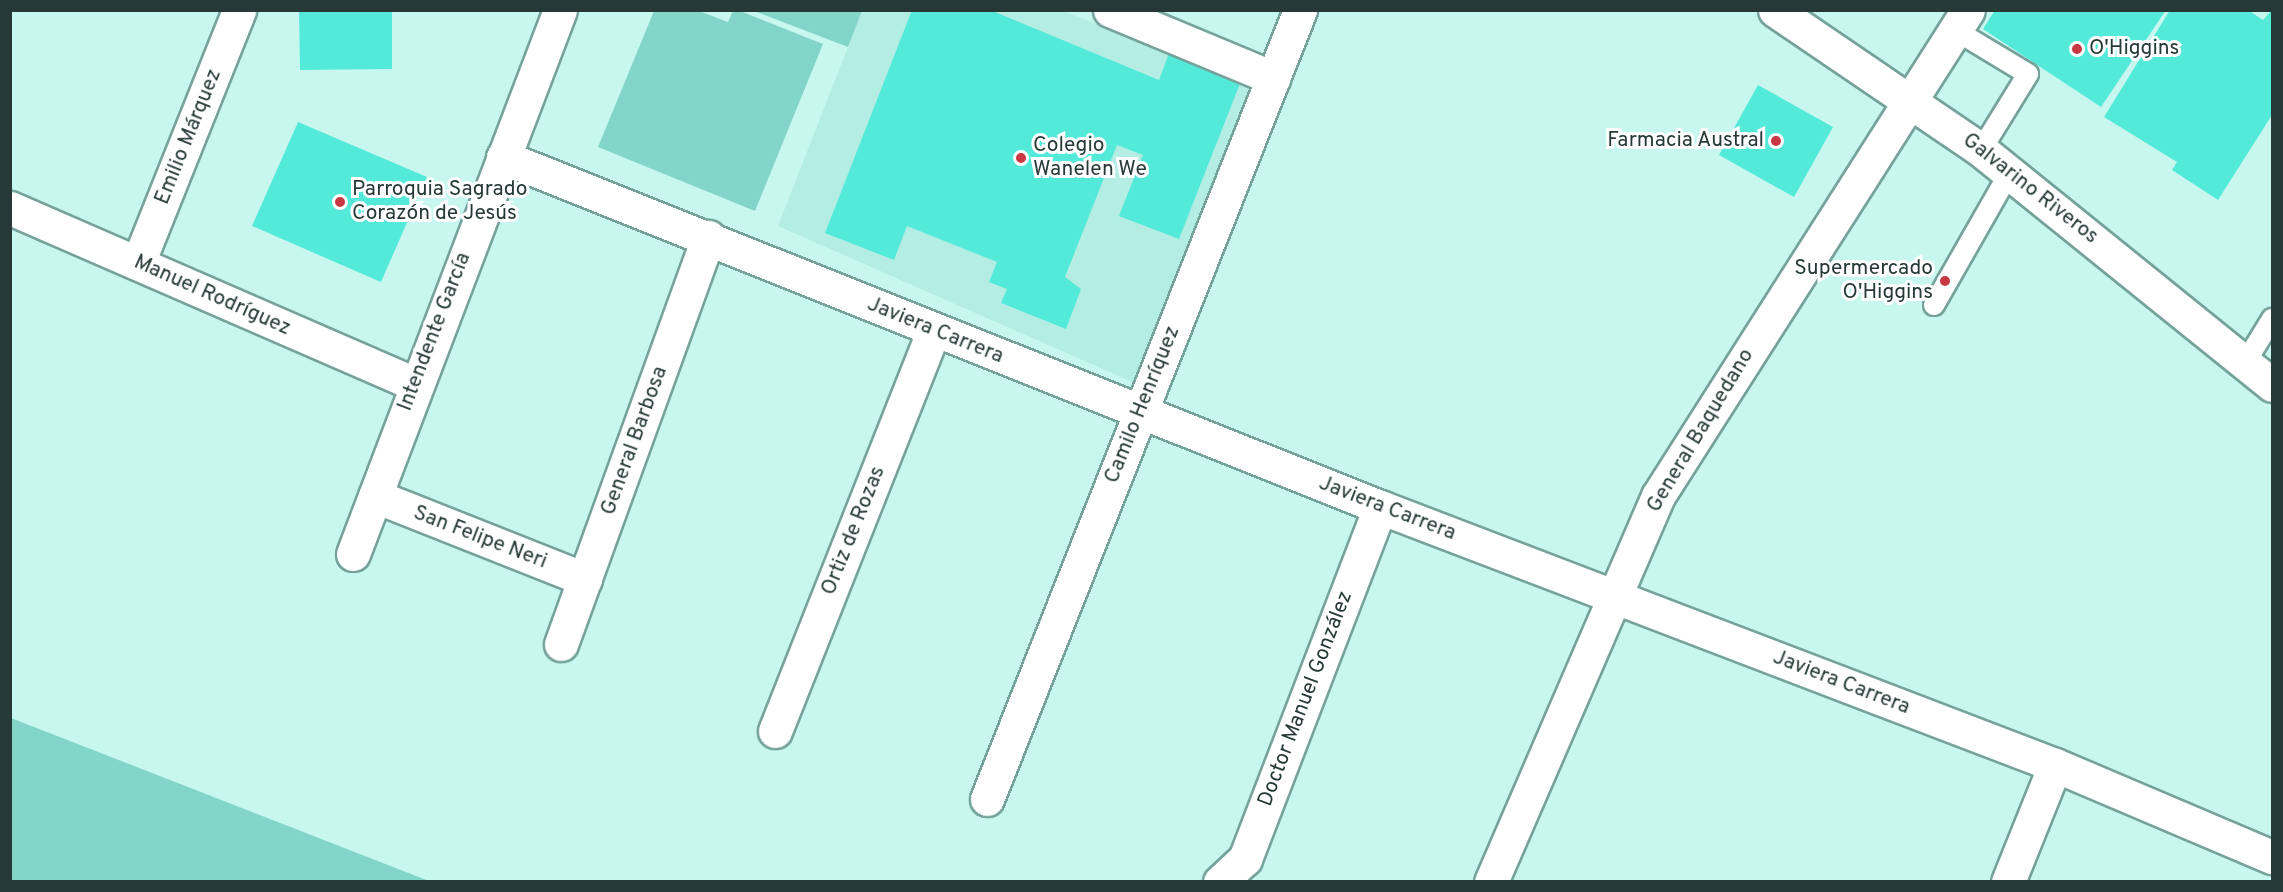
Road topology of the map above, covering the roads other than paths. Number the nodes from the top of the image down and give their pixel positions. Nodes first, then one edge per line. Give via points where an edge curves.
1 (239, 10) edge
2 (560, 10) edge
3 (1110, 10) edge
4 (1300, 10) edge
5 (1774, 10) edge
6 (1961, 20) edge
7 (1273, 78) junction
8 (1908, 98) junction
9 (1981, 150) junction
10 (503, 157) junction
11 (2010, 172) junction
12 (10, 208) edge
13 (708, 237) junction
14 (138, 263) junction
15 (1934, 305) dead end
16 (2272, 319) edge
17 (933, 331) junction
18 (2245, 363) junction
19 (414, 384) junction
20 (2272, 385) edge
21 (1140, 412) junction
22 (375, 496) junction
23 (1380, 507) junction
24 (353, 554) dead end
25 (585, 579) junction
26 (1613, 596) junction
27 (561, 644) dead end
28 (775, 731) dead end
29 (2055, 765) junction
30 (987, 799) dead end
31 (2272, 857) edge
32 (1220, 882) edge
33 (1491, 882) edge
34 (2008, 882) edge

1 - 14 street, Emilio Márquez
2 - 10 street, Intendente García
3 - 7 street
4 - 7 street, Camilo Henríquez
5 - 8 street, Galvarino Riveros
6 - 8 street, General Baquedano
6 - 9 lane via 2028,74
7 - 21 street, Camilo Henríquez
8 - 9 street, Galvarino Riveros
8 - 26 street, General Baquedano via 1658,496
9 - 11 street, Galvarino Riveros
10 - 13 street, Javiera Carrera
10 - 19 street, Intendente García
11 - 15 lane
11 - 18 street, Galvarino Riveros
12 - 14 street, Manuel Rodríguez
13 - 17 street, Javiera Carrera
13 - 25 street, General Barbosa
14 - 19 street, Manuel Rodríguez
16 - 18 lane
17 - 21 street, Javiera Carrera
17 - 28 street, Ortiz de Rozas
18 - 20 street, Galvarino Riveros
19 - 22 street, Intendente García
21 - 23 street, Javiera Carrera
21 - 30 street, Camilo Henríquez
22 - 24 street, Intendente García
22 - 25 street, San Felipe Neri
23 - 26 street, Javiera Carrera
23 - 32 street, Doctor Manuel González via 1245,859
25 - 27 street, General Barbosa
26 - 29 street, Javiera Carrera
26 - 33 street, General Baquedano
29 - 31 street, Javiera Carrera
29 - 34 street

